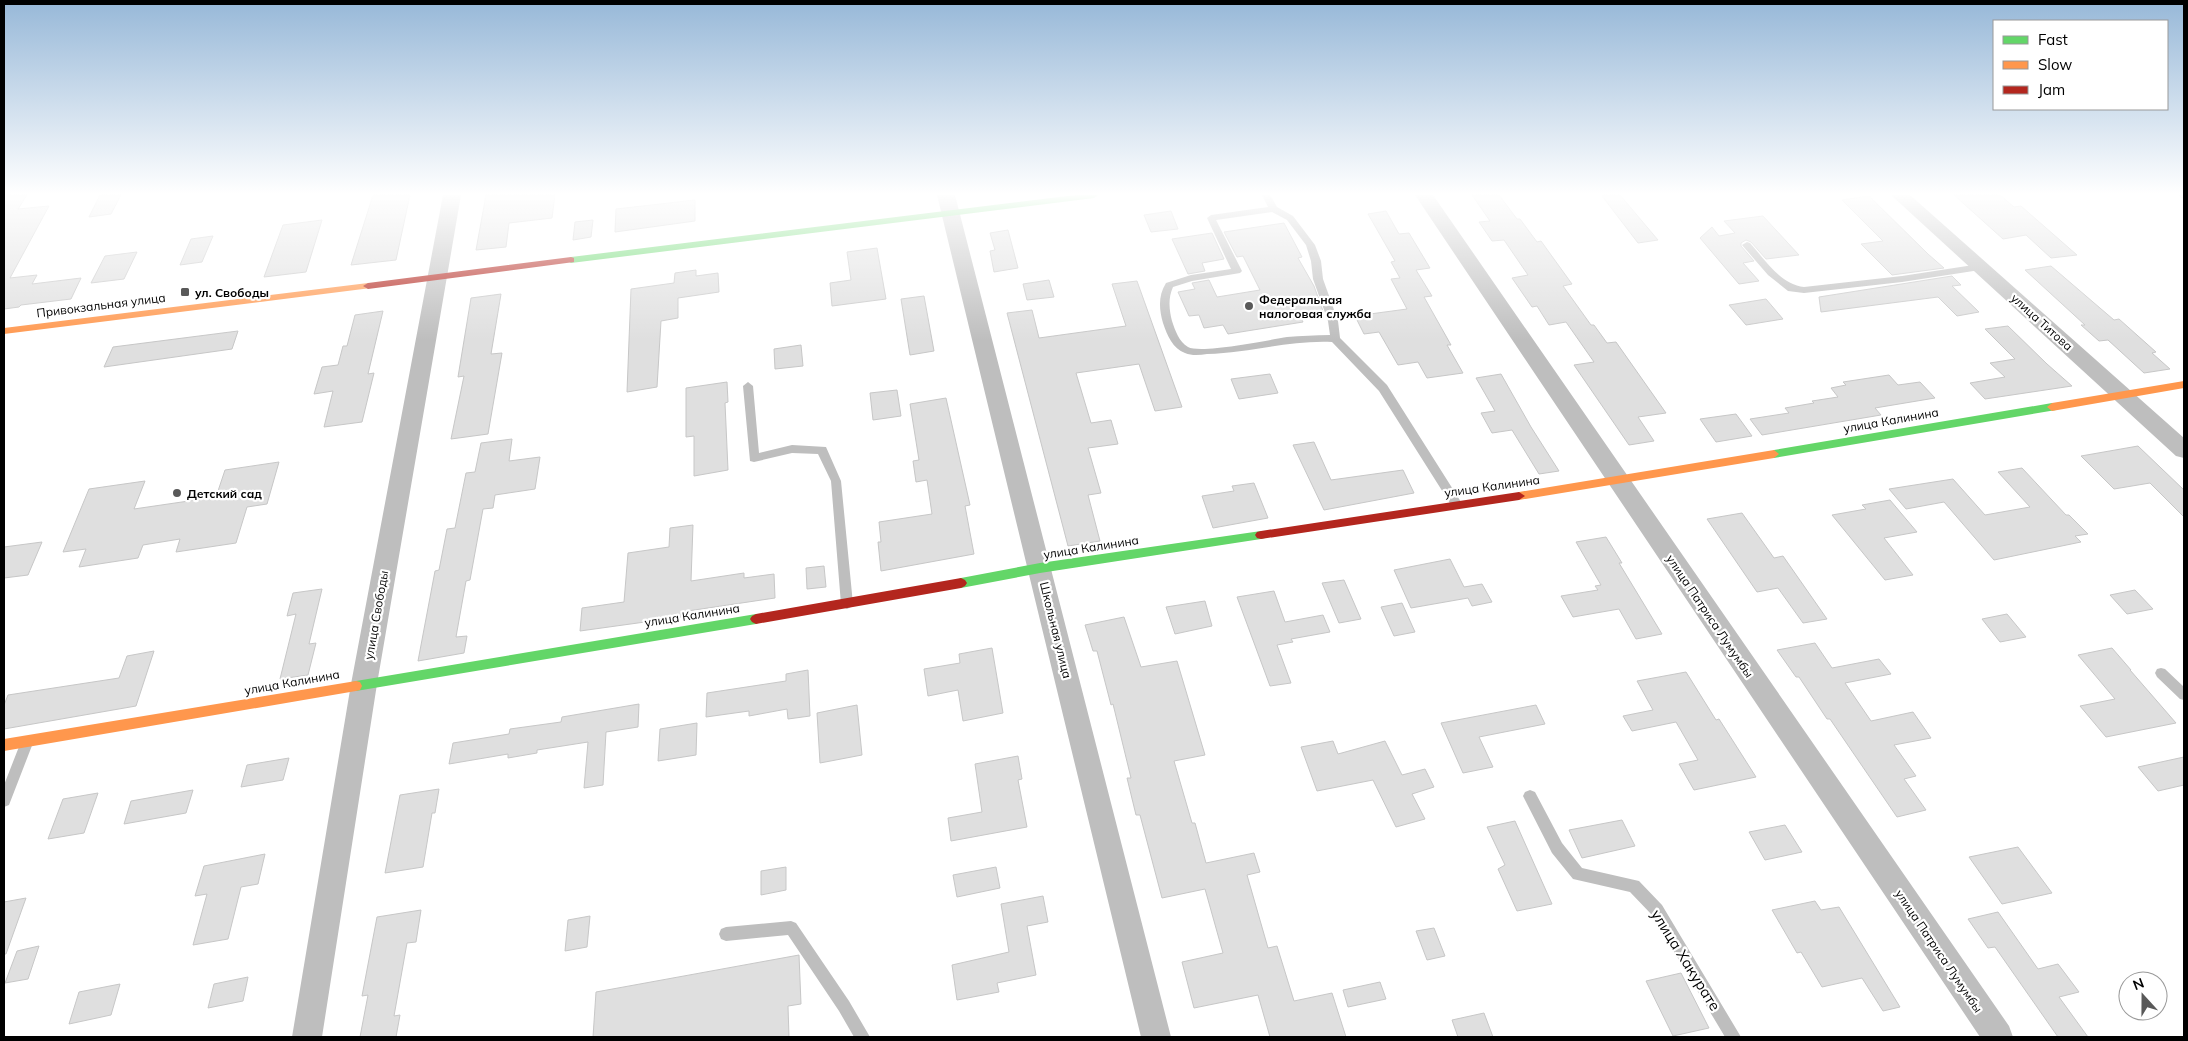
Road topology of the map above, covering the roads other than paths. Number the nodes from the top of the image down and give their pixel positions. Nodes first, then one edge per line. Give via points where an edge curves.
1 (444, 244) edge
2 (671, 244) edge
3 (958, 244) edge
4 (1224, 244) edge
5 (1309, 244) edge
6 (1457, 244) edge
7 (1955, 244) edge
8 (1747, 245) dead end
9 (1980, 266) junction
10 (438, 277) junction
11 (4, 331) edge
12 (1335, 339) junction
13 (2184, 384) edge
14 (748, 386) dead end
15 (2122, 393) junction
16 (2184, 450) edge
17 (1618, 482) junction
18 (1457, 505) junction
19 (1040, 568) junction
20 (847, 604) junction
21 (2161, 673) dead end
22 (364, 684) junction
23 (2184, 695) edge
24 (28, 741) junction
25 (4, 745) edge
26 (1530, 796) dead end
27 (4, 801) edge
28 (726, 934) dead end
29 (307, 1037) edge
30 (862, 1037) edge
31 (1156, 1037) edge
32 (1734, 1037) edge
33 (1998, 1037) edge

1 - 10 street, улица Свободы
2 - 10 street, Привокзальная улица
3 - 19 street, Школьная улица
4 - 12 lane via 1237,271 1169,285 1164,295 1164,312 1179,345 1187,351 1221,352 1311,338
5 - 12 lane via 1333,321
6 - 17 street, улица Патриса Лумумбы
7 - 9 street, улица Титова
8 - 9 lane via 1771,273 1791,289 1902,279
9 - 15 street, улица Титова
10 - 11 street, Привокзальная улица
10 - 22 street, улица Свободы
12 - 18 lane via 1383,388
13 - 15 street, улица Калинина
14 - 20 lane via 754,458 792,450 822,450 836,481
15 - 16 street, улица Титова
15 - 17 street, улица Калинина
17 - 18 street, улица Калинина
17 - 33 street, улица Патриса Лумумбы
18 - 19 street, улица Калинина
19 - 20 street, улица Калинина
19 - 31 street, Школьная улица
20 - 22 street, улица Калинина
21 - 23 lane
22 - 24 street, улица Калинина
22 - 29 street, улица Свободы
24 - 25 street, улица Калинина
24 - 27 lane
26 - 32 lane, улица Хакурате via 1557,848 1578,874 1634,886 1657,910
28 - 30 lane via 792,928

